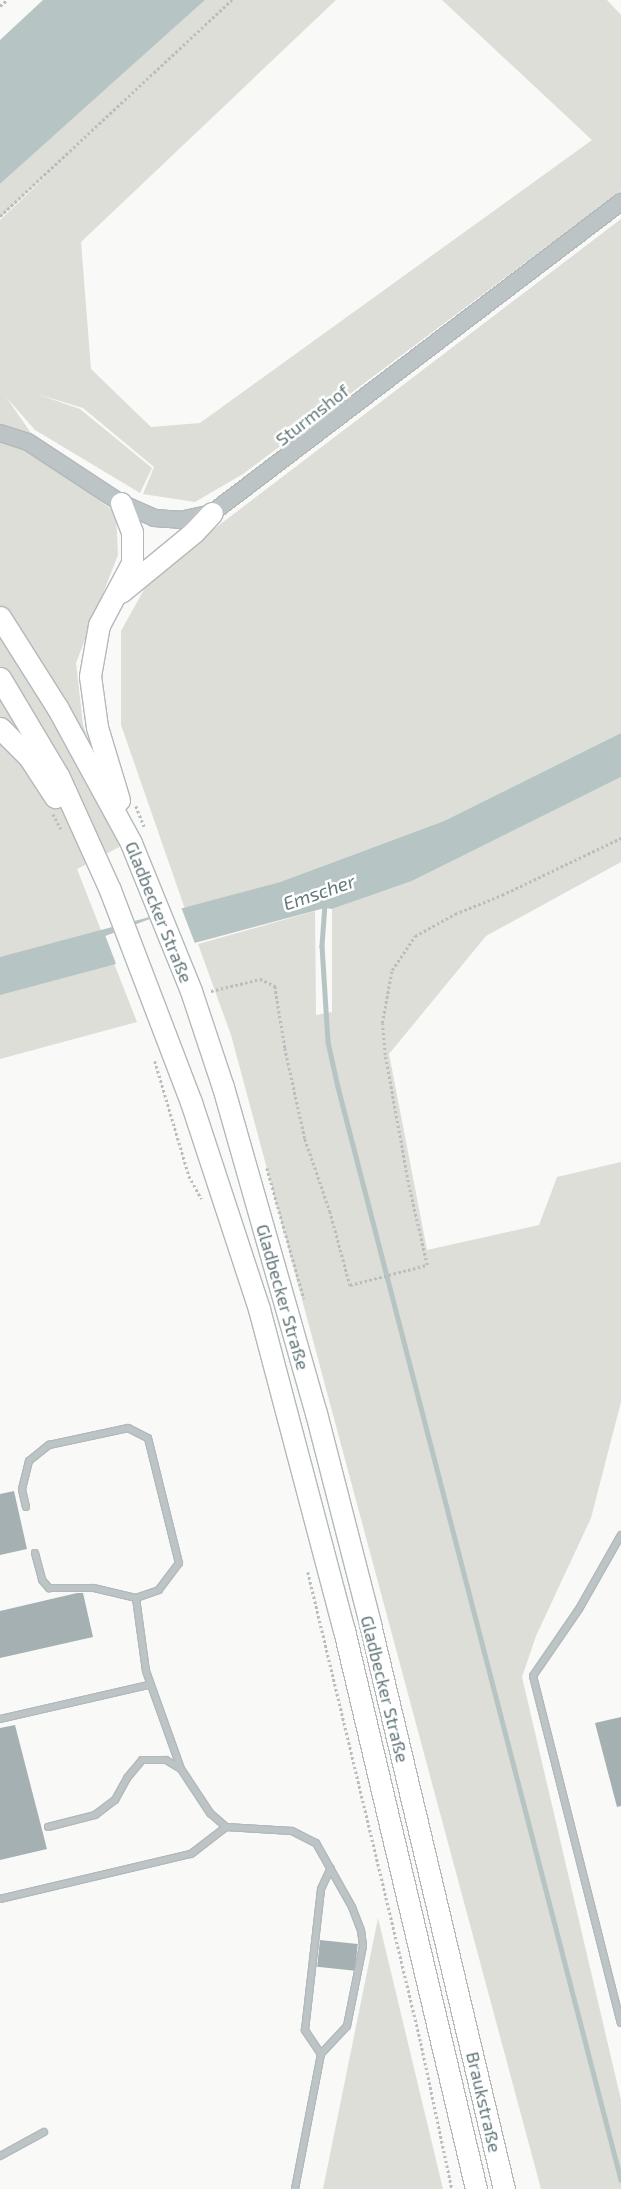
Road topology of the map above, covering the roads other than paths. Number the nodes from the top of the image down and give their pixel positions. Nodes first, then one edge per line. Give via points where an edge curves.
1 (621, 202) edge
2 (0, 433) edge
3 (121, 503) junction
4 (212, 513) junction
5 (115, 597) junction
6 (0, 617) edge
7 (0, 678) edge
8 (0, 728) edge
9 (140, 839) junction
10 (112, 895) junction
11 (26, 1507) dead end
12 (621, 1535) edge
13 (35, 1553) dead end
14 (136, 1598) junction
15 (149, 1685) junction
16 (0, 1719) edge
17 (181, 1769) junction
18 (48, 1827) dead end
19 (226, 1827) junction
20 (331, 1868) junction
21 (0, 1899) edge
22 (463, 2015) joint
23 (621, 2023) edge
24 (440, 2028) joint
25 (321, 2054) junction
26 (44, 2132) dead end
27 (0, 2156) edge
28 (295, 2189) edge
29 (476, 2189) edge
30 (504, 2189) edge

1 - 4 street, Sturmshof
2 - 3 street, Sturmshof via 28,442
3 - 4 street, Sturmshof via 154,518 168,520
3 - 5 highway via 132,532 134,548 132,563
4 - 5 highway via 194,532
5 - 9 highway via 94,641 91,692 100,737
6 - 9 highway, Gladbecker Straße
7 - 10 highway, Gladbecker Straße via 59,777
8 - 10 highway via 29,757
9 - 22 highway, Gladbecker Straße via 150,888 201,992 226,1096 316,1413
10 - 24 highway, Gladbecker Straße via 156,1004 227,1210 269,1345 344,1630
11 - 14 lane via 22,1489 29,1461 49,1445 128,1428 148,1438 179,1563 159,1590
12 - 23 lane via 579,1609 534,1676
13 - 14 lane via 42,1580 49,1588 94,1588
14 - 15 lane
15 - 16 lane
15 - 17 lane
17 - 18 lane via 166,1760 142,1760 115,1800 95,1815
17 - 19 lane via 210,1813
19 - 20 lane via 292,1831 316,1844
19 - 21 lane via 191,1854
20 - 25 lane via 321,1889 305,2030
20 - 25 lane via 352,1907 363,1946 347,2026
22 - 30 highway, Braukstraße
24 - 29 highway, Braukstraße
25 - 28 lane
26 - 27 lane

